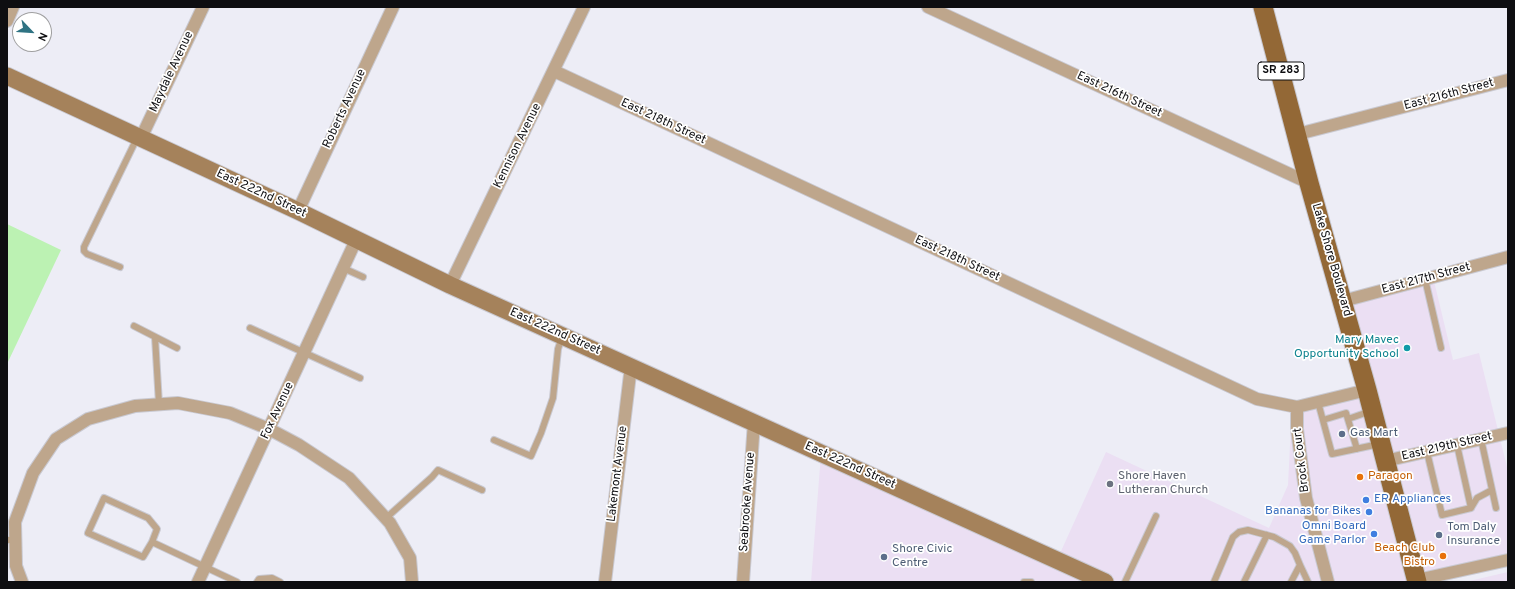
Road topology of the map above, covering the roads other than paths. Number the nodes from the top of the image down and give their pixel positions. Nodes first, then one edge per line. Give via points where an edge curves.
1 (13, 7) edge
2 (203, 7) edge
3 (393, 7) edge
4 (584, 7) edge
5 (928, 7) edge
6 (1264, 7) edge
7 (7, 21) edge
8 (554, 71) junction
9 (7, 76) edge
10 (1508, 80) edge
11 (1298, 134) junction
12 (139, 137) junction
13 (1309, 183) junction
14 (298, 211) junction
15 (356, 240) junction
16 (1508, 258) edge
17 (120, 266) dead end
18 (343, 268) junction
19 (363, 277) dead end
20 (1425, 279) junction
21 (450, 285) junction
22 (1343, 301) junction
23 (134, 326) dead end
24 (250, 328) dead end
25 (562, 335) junction
26 (155, 337) junction
27 (176, 348) dead end
28 (1441, 348) dead end
29 (304, 353) junction
30 (630, 366) junction
31 (360, 378) dead end
32 (1367, 390) junction
33 (1318, 402) junction
34 (159, 404) junction
35 (1297, 407) junction
36 (1372, 410) junction
37 (1348, 419) junction
38 (1323, 420) junction
39 (754, 422) junction
40 (269, 429) junction
41 (1508, 432) edge
42 (1481, 439) junction
43 (494, 440) dead end
44 (1457, 445) junction
45 (1356, 450) junction
46 (1427, 452) junction
47 (1383, 453) junction
48 (482, 490) dead end
49 (1492, 490) junction
50 (1471, 508) junction
51 (1496, 508) dead end
52 (1156, 516) dead end
53 (386, 518) junction
54 (1267, 535) junction
55 (11, 540) edge
56 (152, 542) junction
57 (1508, 560) edge
58 (1300, 565) junction
59 (205, 568) junction
60 (1417, 581) edge
61 (22, 582) edge
62 (198, 582) edge
63 (237, 582) edge
64 (257, 582) edge
65 (280, 582) edge
66 (412, 582) edge
67 (605, 582) edge
68 (743, 582) edge
69 (1024, 582) edge
70 (1031, 582) edge
71 (1105, 582) edge
72 (1125, 582) edge
73 (1214, 582) edge
74 (1244, 582) edge
75 (1291, 582) edge
76 (1308, 582) edge
77 (1328, 582) edge

1 - 7 street
2 - 12 street, Maydale Avenue
3 - 14 street, Roberts Avenue
4 - 8 street, Kennison Avenue
5 - 13 street, East 216th Street
6 - 11 main road, Lake Shore Boulevard / SR 283
8 - 21 street, Kennison Avenue
8 - 35 street, East 218th Street via 1257,399
9 - 12 street, East 222nd Street
10 - 11 street, East 216th Street
11 - 13 main road, Lake Shore Boulevard / SR 283
12 - 14 street, East 222nd Street
12 - 17 lane via 84,247 87,254
13 - 22 main road, Lake Shore Boulevard / SR 283
14 - 15 street, East 222nd Street
15 - 18 street, Fox Avenue
15 - 21 street, East 222nd Street
16 - 20 street, East 217th Street
18 - 19 lane
18 - 29 street, Fox Avenue
20 - 22 street, East 217th Street
20 - 28 lane
21 - 25 street, East 222nd Street
22 - 32 main road, Lake Shore Boulevard / SR 283
23 - 26 lane
24 - 29 lane
25 - 30 street, East 222nd Street
25 - 43 lane via 553,398 531,456
26 - 27 lane
26 - 34 lane
29 - 31 lane
29 - 40 street, Fox Avenue
30 - 39 street, East 222nd Street
30 - 67 street, Lakemont Avenue
32 - 33 street, East 218th Street
32 - 36 main road, Lake Shore Boulevard / SR 283
33 - 35 street, East 218th Street
33 - 38 lane
34 - 40 street via 178,403 230,414
34 - 55 street via 135,406 88,418 56,439 33,473
35 - 77 street, Brock Court via 1297,428 1306,498
36 - 37 lane
36 - 47 main road, Lake Shore Boulevard / SR 283
37 - 38 lane via 1346,413
37 - 45 lane
38 - 45 lane via 1332,454
39 - 68 street, Seabrooke Avenue
39 - 71 street, East 222nd Street
40 - 53 street via 299,445 349,478
40 - 59 street, Fox Avenue
41 - 42 street, East 219th Street
42 - 44 street, East 219th Street
42 - 49 lane
44 - 46 street, East 219th Street
44 - 50 lane
45 - 47 lane
46 - 47 street, East 219th Street
46 - 50 lane via 1442,515
47 - 60 main road, Lake Shore Boulevard / SR 283
48 - 53 lane via 438,470
49 - 50 lane via 1477,498
49 - 51 lane
52 - 72 lane
53 - 66 street via 410,558
54 - 58 lane via 1290,546
54 - 73 lane via 1248,530 1233,537
54 - 74 lane
55 - 61 street
56 - 56 lane via 157,529 148,518 104,498 88,533 143,558
56 - 59 lane
57 - 60 street
58 - 75 lane
58 - 76 lane
59 - 62 street, Fox Avenue
59 - 63 lane
64 - 65 lane via 259,579 272,578
69 - 70 lane

